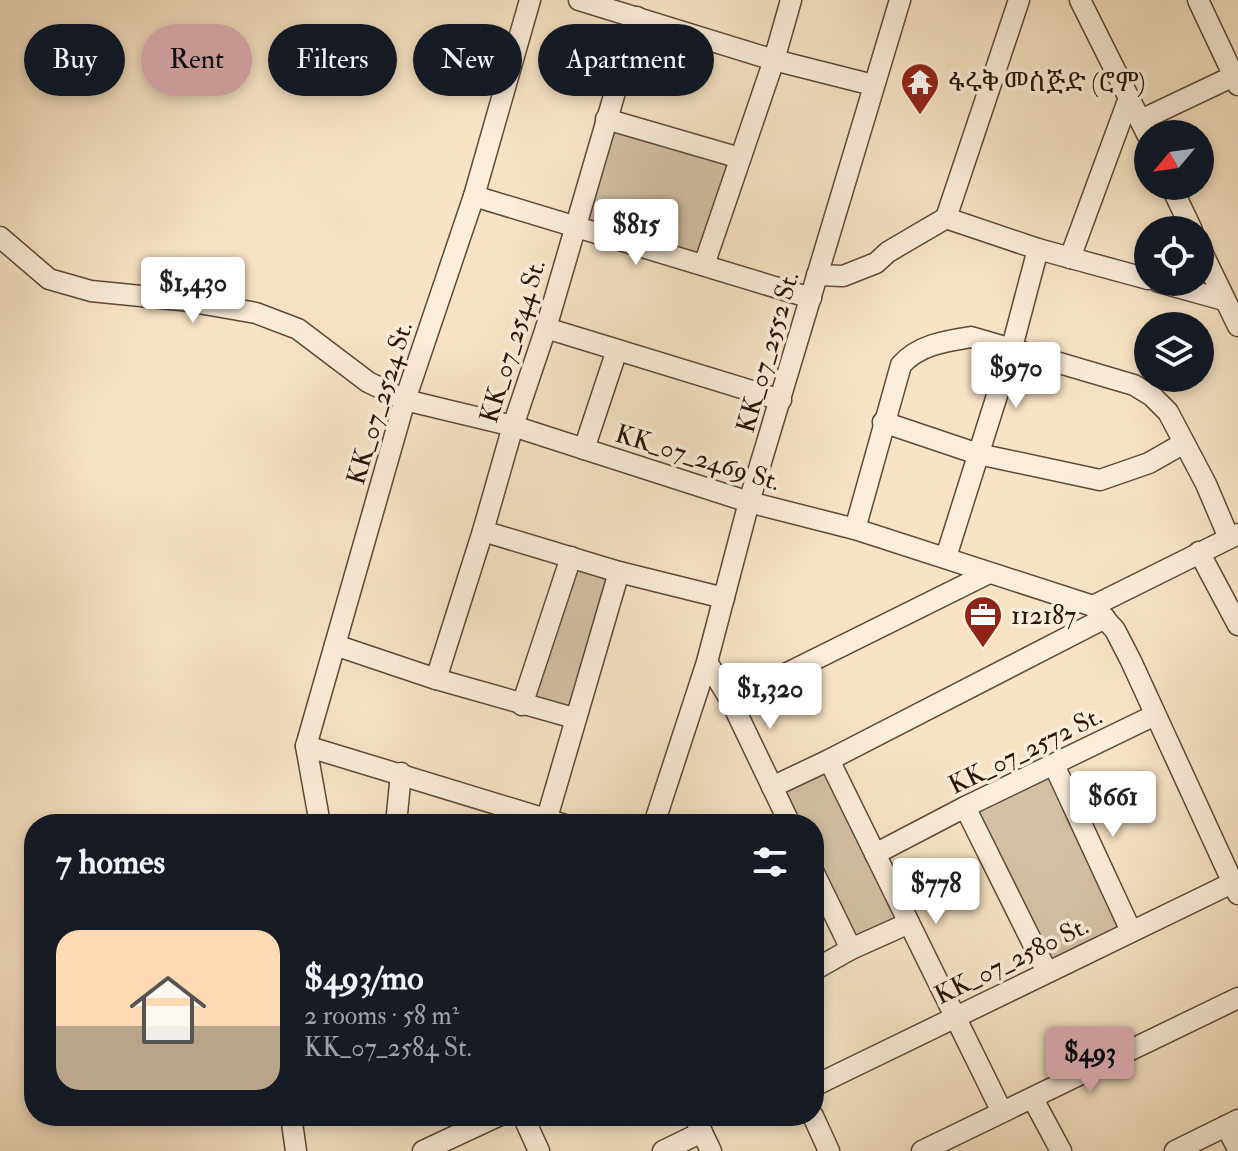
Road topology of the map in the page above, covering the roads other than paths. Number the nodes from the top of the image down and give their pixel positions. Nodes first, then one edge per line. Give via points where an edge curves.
1 (530, 0) edge
2 (579, 0) edge
3 (791, 0) edge
4 (900, 0) edge
5 (1019, 0) edge
6 (1080, 0) edge
7 (1198, 0) edge
8 (637, 17) junction
9 (774, 60) junction
10 (1237, 78) edge
11 (873, 85) junction
12 (1129, 98) junction
13 (606, 119) junction
14 (1140, 120) edge
15 (1159, 120) edge
16 (740, 158) junction
17 (474, 196) junction
18 (946, 218) junction
19 (574, 225) junction
20 (0, 237) edge
21 (1038, 249) junction
22 (1070, 258) junction
23 (704, 265) junction
24 (817, 275) junction
25 (1134, 275) edge
26 (1214, 278) edge
27 (1210, 296) edge
28 (811, 298) junction
29 (1224, 300) junction
30 (1238, 326) edge
31 (546, 328) junction
32 (617, 350) junction
33 (1011, 351) junction
34 (405, 400) junction
35 (781, 400) junction
36 (883, 422) junction
37 (513, 426) junction
38 (1184, 443) junction
39 (584, 449) junction
40 (978, 454) junction
41 (749, 502) junction
42 (855, 529) junction
43 (483, 531) junction
44 (1233, 536) edge
45 (1199, 552) junction
46 (571, 557) junction
47 (946, 557) junction
48 (619, 572) junction
49 (989, 573) junction
50 (724, 598) junction
51 (1099, 612) junction
52 (1238, 625) edge
53 (335, 645) junction
54 (707, 662) junction
55 (436, 679) junction
56 (731, 701) junction
57 (522, 705) junction
58 (1155, 715) junction
59 (574, 718) junction
60 (306, 746) junction
61 (829, 760) junction
62 (1054, 765) junction
63 (401, 773) junction
64 (772, 787) junction
65 (965, 807) junction
66 (318, 814) edge
67 (397, 814) edge
68 (532, 814) edge
69 (555, 814) edge
70 (662, 814) edge
71 (785, 814) edge
72 (875, 854) junction
73 (1235, 888) edge
74 (824, 894) edge
75 (909, 923) junction
76 (1131, 931) junction
77 (851, 949) junction
78 (824, 964) edge
79 (1047, 972) junction
80 (1238, 998) edge
81 (957, 1014) junction
82 (824, 1081) edge
83 (1033, 1099) junction
84 (1002, 1112) junction
85 (1232, 1123) edge
86 (292, 1126) edge
87 (477, 1126) edge
88 (528, 1126) edge
89 (818, 1126) edge
90 (702, 1133) edge
91 (933, 1148) edge
92 (1238, 1149) edge
93 (296, 1151) edge
94 (423, 1151) edge
95 (539, 1151) edge
96 (663, 1151) edge
97 (829, 1151) edge
98 (1061, 1151) edge
99 (1175, 1151) edge

1 - 17 street, KK_07_2524 St.
2 - 8 street
3 - 9 street
4 - 11 street, KK_07_2552 St.
5 - 18 street
6 - 12 street
7 - 10 street
8 - 9 street
8 - 13 street, KK_07_2544 St.
9 - 11 street
9 - 16 street
10 - 15 street
11 - 24 street, KK_07_2552 St.
12 - 14 street
12 - 22 street
13 - 16 street
13 - 19 street, KK_07_2544 St.
16 - 23 street
17 - 19 street
17 - 34 street, KK_07_2524 St.
18 - 21 street
18 - 24 street via 876,263 843,276
19 - 23 street
19 - 31 street, KK_07_2544 St.
20 - 34 street, KK_07_2469 St. via 49,279 91,291 256,313 298,329 368,382
21 - 22 street
21 - 33 street
22 - 25 street
23 - 28 street
24 - 28 street, KK_07_2552 St.
26 - 29 street
27 - 29 street
28 - 35 street, KK_07_2552 St.
29 - 30 street
31 - 32 street
31 - 37 street, KK_07_2544 St.
32 - 35 street
32 - 39 street
33 - 36 street via 971,337 946,340 908,357
33 - 38 street via 1134,385 1168,412
33 - 40 street
34 - 37 street, KK_07_2469 St.
34 - 53 street, KK_07_2524 St.
35 - 41 street, KK_07_2552 St.
36 - 40 street
36 - 42 street
37 - 39 street, KK_07_2469 St.
37 - 43 street, KK_07_2544 St.
38 - 40 street via 1149,463 1100,480
38 - 44 street
39 - 41 street, KK_07_2469 St.
40 - 47 street
41 - 42 street, KK_07_2469 St.
41 - 50 street, KK_07_2552 St.
42 - 47 street, KK_07_2469 St.
43 - 46 street
43 - 55 street, KK_07_2544 St.
44 - 45 street
45 - 51 street
45 - 52 street
46 - 48 street
46 - 57 street
47 - 49 street, KK_07_2469 St.
48 - 50 street
48 - 59 street
49 - 51 street, KK_07_2469 St.
49 - 56 street
50 - 54 street, KK_07_2552 St.
51 - 58 street via 1115,630
51 - 61 street
53 - 55 street
53 - 60 street, KK_07_2524 St.
54 - 56 street
54 - 70 street, KK_07_2552 St.
55 - 57 street
56 - 64 street
57 - 59 street
58 - 62 street, KK_07_2572 St.
58 - 73 street
59 - 69 street
60 - 63 street
60 - 66 street, KK_07_2524 St.
61 - 64 street
61 - 72 street
62 - 65 street, KK_07_2572 St.
62 - 76 street
63 - 67 street
63 - 68 street
64 - 71 street
65 - 72 street, KK_07_2572 St.
65 - 79 street
72 - 75 street
73 - 76 street, KK_07_2580 St.
74 - 77 street
75 - 77 street
75 - 81 street
76 - 79 street, KK_07_2580 St.
77 - 78 street
79 - 81 street, KK_07_2580 St.
80 - 83 street
81 - 82 street, KK_07_2580 St.
81 - 84 street
83 - 84 street
83 - 98 street
84 - 91 street
85 - 92 street
85 - 99 street
86 - 93 street
87 - 94 street
88 - 95 street
89 - 97 street
90 - 96 street

